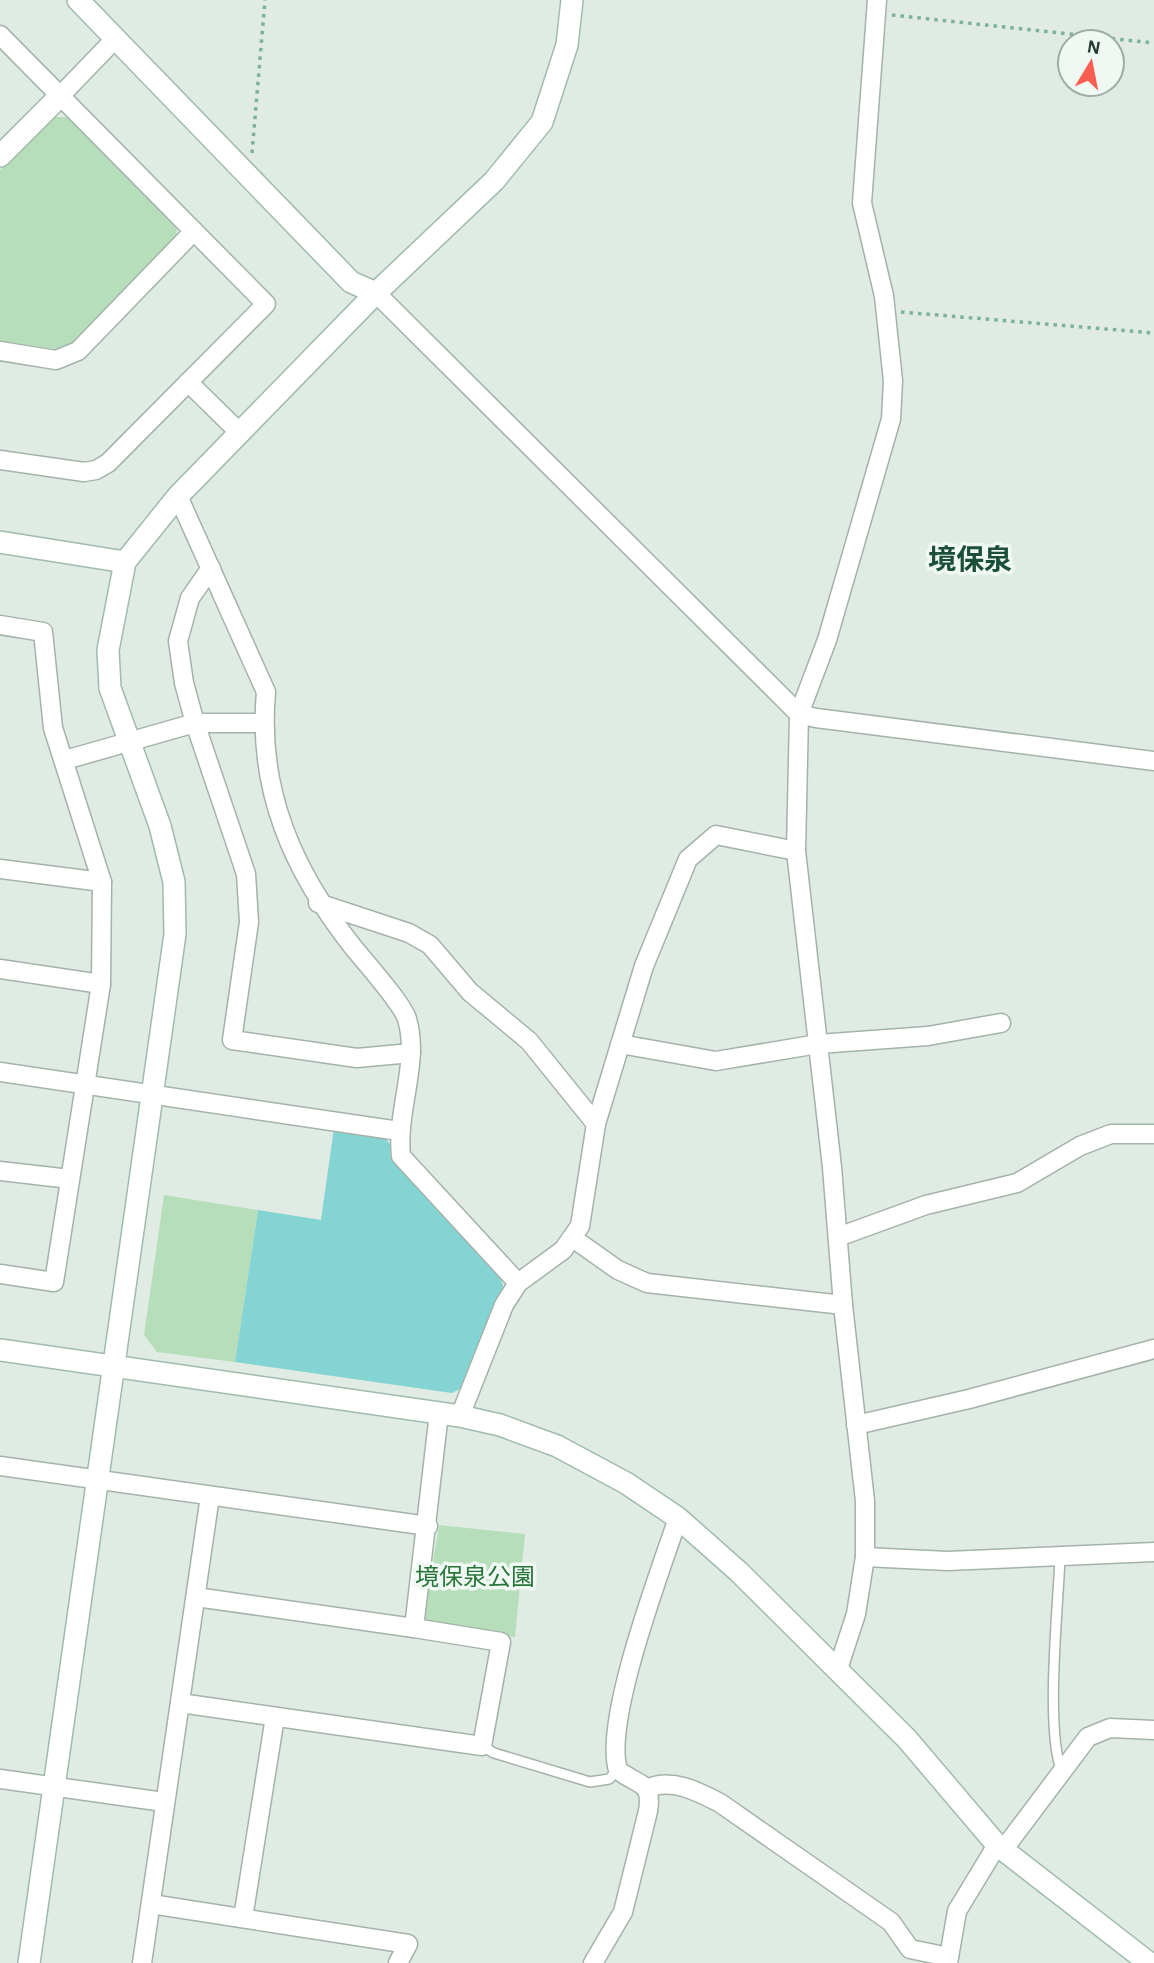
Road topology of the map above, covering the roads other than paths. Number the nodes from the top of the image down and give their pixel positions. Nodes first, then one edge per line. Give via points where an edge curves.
1 (78, 0) edge
2 (572, 0) edge
3 (877, 6) edge
4 (0, 36) edge
5 (116, 38) junction
6 (61, 95) junction
7 (0, 156) edge
8 (194, 231) junction
9 (376, 293) junction
10 (0, 351) edge
11 (188, 382) junction
12 (240, 433) junction
13 (0, 460) edge
14 (178, 496) junction
15 (0, 542) edge
16 (125, 562) junction
17 (211, 568) junction
18 (0, 625) edge
19 (799, 713) junction
20 (195, 723) junction
21 (263, 723) junction
22 (129, 741) junction
23 (65, 760) junction
24 (1154, 761) edge
25 (796, 851) junction
26 (0, 869) edge
27 (102, 883) junction
28 (318, 903) junction
29 (0, 969) edge
30 (100, 984) junction
31 (1001, 1023) dead end
32 (620, 1044) junction
33 (818, 1044) junction
34 (411, 1054) junction
35 (0, 1072) edge
36 (85, 1083) junction
37 (155, 1093) junction
38 (596, 1124) junction
39 (399, 1131) junction
40 (1154, 1134) edge
41 (0, 1171) edge
42 (70, 1180) junction
43 (838, 1237) junction
44 (574, 1239) junction
45 (0, 1274) edge
46 (518, 1283) junction
47 (843, 1305) junction
48 (1154, 1349) edge
49 (0, 1350) edge
50 (112, 1366) junction
51 (449, 1415) junction
52 (856, 1425) junction
53 (0, 1466) edge
54 (99, 1480) junction
55 (210, 1496) junction
56 (678, 1518) junction
57 (428, 1526) junction
58 (1154, 1552) edge
59 (865, 1557) junction
60 (1060, 1558) junction
61 (196, 1597) junction
62 (414, 1628) junction
63 (838, 1669) junction
64 (180, 1703) junction
65 (275, 1717) junction
66 (1154, 1730) edge
67 (482, 1746) junction
68 (618, 1770) junction
69 (1062, 1772) junction
70 (0, 1780) edge
71 (54, 1787) junction
72 (648, 1789) junction
73 (164, 1802) junction
74 (1000, 1847) junction
75 (150, 1904) junction
76 (243, 1918) junction
77 (948, 1960) edge
78 (29, 1963) edge
79 (142, 1963) edge
80 (398, 1963) edge
81 (593, 1963) edge
82 (1149, 1963) edge

1 - 5 street
2 - 9 street via 567,45 542,122 494,181
3 - 19 street via 862,203 886,313 891,419 827,640
4 - 6 street
5 - 6 street
5 - 9 street via 351,282
6 - 7 street
6 - 8 street
8 - 10 street via 78,351 57,360
8 - 11 street via 266,304
9 - 12 street
9 - 19 street
11 - 12 street
11 - 13 street via 96,470
12 - 14 street
14 - 16 street
14 - 17 street
15 - 16 street
16 - 22 street via 108,650 110,688
17 - 20 street via 190,598 178,641
17 - 21 street via 266,692
18 - 23 street via 43,632 53,727
19 - 24 street
19 - 25 street
20 - 21 street
20 - 22 street
20 - 34 street via 246,874 249,922 232,1040 358,1058
21 - 28 street via 279,818
22 - 23 street
22 - 37 street via 160,826 174,882 175,934
23 - 27 street
25 - 32 street via 716,835 688,859 643,966
25 - 33 street
26 - 27 street
27 - 30 street
28 - 34 street via 407,1017
28 - 38 street via 410,933 430,945 470,992 529,1041
29 - 30 street
30 - 36 street
31 - 33 street via 928,1036
32 - 33 street via 716,1061
32 - 38 street
33 - 43 street
34 - 39 street
35 - 36 street
36 - 37 street
36 - 42 street
37 - 39 street
37 - 50 street
38 - 44 street
39 - 46 street via 401,1156
40 - 43 street via 1111,1134 1080,1146 1017,1183 926,1205
41 - 42 street
42 - 45 street via 54,1282
43 - 47 street
44 - 46 street
44 - 47 street via 618,1270 647,1283
46 - 51 street
47 - 52 street
48 - 52 street
49 - 50 street
50 - 51 street
50 - 54 street
51 - 56 street via 500,1425 557,1446
51 - 57 street
52 - 59 street via 865,1502
53 - 54 street
54 - 55 street
54 - 71 street
55 - 57 street
55 - 61 street
56 - 63 street
56 - 68 street via 630,1667 617,1734
57 - 62 street
58 - 60 street
59 - 60 street via 947,1562
59 - 63 street via 856,1614
60 - 69 lane via 1055,1725
61 - 62 street
61 - 64 street
62 - 67 street via 501,1642
63 - 74 street via 907,1739
64 - 65 street
64 - 73 street
65 - 67 street
65 - 76 street
66 - 69 street via 1110,1728 1097,1732
67 - 68 lane via 590,1783 609,1779
68 - 72 street
69 - 74 street
70 - 71 street
71 - 73 street
71 - 78 street
72 - 77 street via 674,1785 720,1803 891,1922 910,1949
72 - 81 street via 648,1811 623,1912
73 - 75 street
74 - 77 street via 957,1911
74 - 82 street
75 - 76 street
75 - 79 street
76 - 80 street via 408,1944

